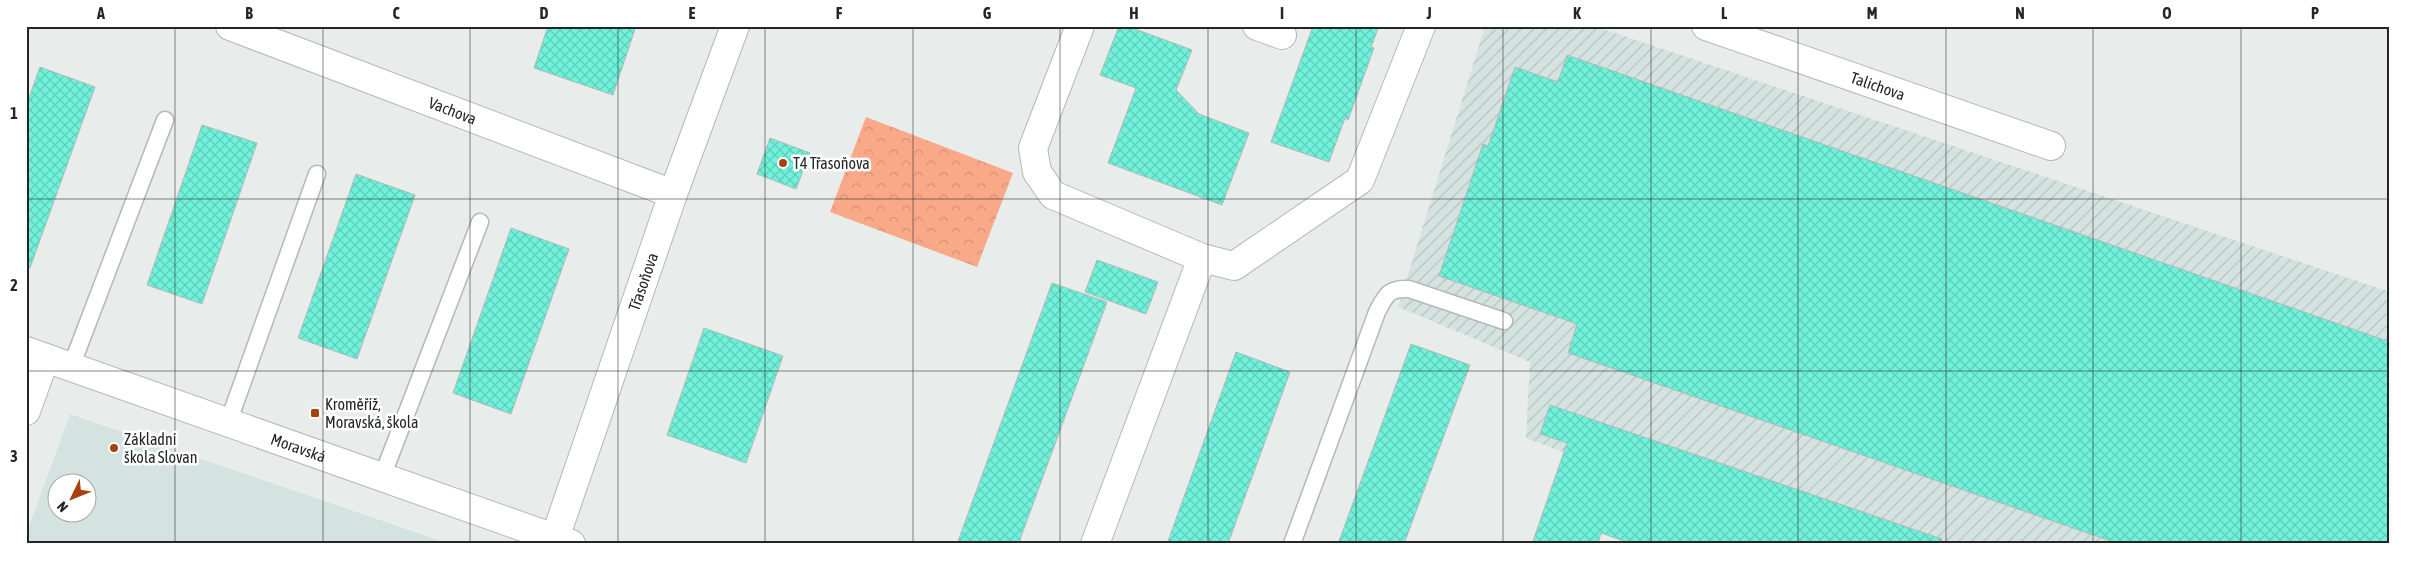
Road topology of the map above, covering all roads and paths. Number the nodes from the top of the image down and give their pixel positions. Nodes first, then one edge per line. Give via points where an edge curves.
1 (230, 26) edge
2 (735, 26) edge
3 (1080, 26) edge
4 (1421, 26) edge
5 (1706, 26) edge
6 (165, 120) dead end
7 (2051, 146) dead end
8 (317, 174) dead end
9 (674, 194) junction
10 (480, 222) dead end
11 (1202, 258) junction
12 (1504, 321) dead end
13 (36, 354) edge
14 (71, 367) junction
15 (26, 411) edge
16 (228, 423) junction
17 (382, 477) junction
18 (563, 541) edge
19 (1095, 544) edge
20 (1292, 544) edge

1 - 9 street, Vachova
2 - 9 street, Třasoňova
3 - 11 street via 1033,148 1037,172 1052,195
4 - 11 street via 1360,180 1234,266
5 - 7 street, Talichova
6 - 14 lane
8 - 16 lane
9 - 18 street, Třasoňova
10 - 17 lane
11 - 19 street
12 - 20 lane via 1409,289 1396,288 1386,295 1376,312
13 - 14 street, Moravská
13 - 15 street
14 - 16 street, Moravská
16 - 17 street, Moravská
17 - 18 street, Moravská

